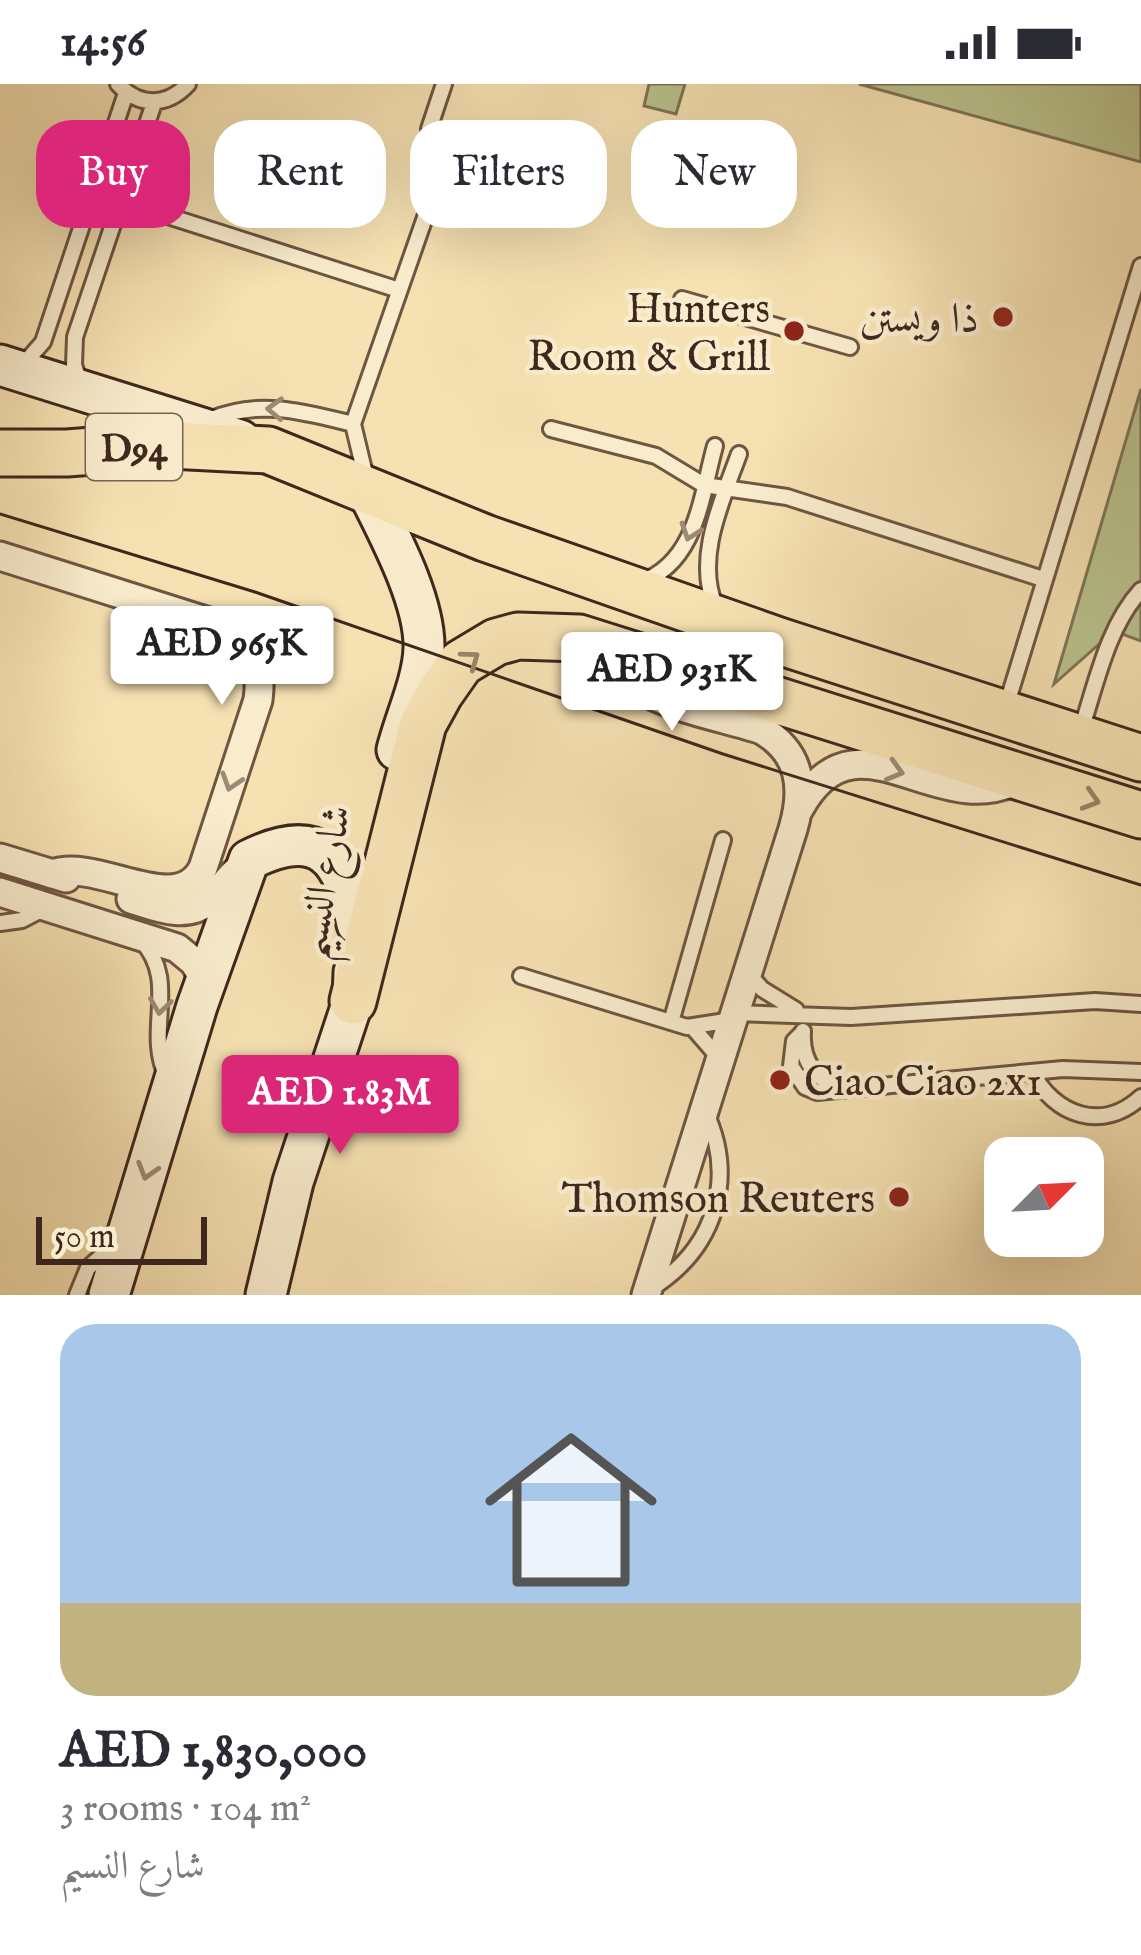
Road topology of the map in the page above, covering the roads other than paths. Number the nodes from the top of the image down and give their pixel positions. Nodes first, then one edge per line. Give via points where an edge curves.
1 (188, 84) edge
2 (444, 84) edge
3 (122, 88) edge
4 (154, 103) junction
5 (113, 120) edge
6 (148, 120) edge
7 (432, 120) edge
8 (190, 226) edge
9 (81, 228) edge
10 (112, 228) edge
11 (421, 228) edge
12 (1141, 266) edge
13 (399, 290) junction
14 (682, 299) dead end
15 (47, 329) junction
16 (75, 337) junction
17 (850, 347) dead end
18 (8, 368) edge
19 (84, 391) junction
20 (352, 424) junction
21 (200, 426) junction
22 (551, 429) dead end
23 (715, 446) dead end
24 (268, 450) junction
25 (0, 453) edge
26 (739, 454) dead end
27 (704, 485) junction
28 (726, 491) junction
29 (374, 492) junction
30 (0, 556) edge
31 (1043, 579) junction
32 (625, 586) junction
33 (1141, 590) edge
34 (721, 618) junction
35 (589, 641) junction
36 (1003, 715) junction
37 (1078, 739) junction
38 (1141, 758) edge
39 (1020, 778) junction
40 (799, 808) junction
41 (1141, 815) edge
42 (723, 840) dead end
43 (0, 858) edge
44 (248, 860) junction
45 (52, 874) junction
46 (0, 892) edge
47 (47, 907) junction
48 (0, 923) edge
49 (357, 924) junction
50 (132, 933) junction
51 (748, 973) junction
52 (520, 976) dead end
53 (205, 981) junction
54 (352, 1001) junction
55 (1141, 1004) edge
56 (806, 1015) junction
57 (734, 1017) junction
58 (670, 1022) junction
59 (693, 1028) junction
60 (720, 1059) junction
61 (1032, 1072) junction
62 (1141, 1072) edge
63 (173, 1086) junction
64 (1141, 1096) edge
65 (704, 1107) junction
66 (127, 1239) junction
67 (647, 1293) edge
68 (77, 1295) edge
69 (109, 1295) edge
70 (266, 1295) edge

1 - 4 lane
2 - 7 lane
3 - 4 lane
3 - 5 lane
4 - 6 lane
8 - 13 lane
9 - 15 lane
10 - 16 lane
11 - 13 lane
12 - 31 lane
13 - 20 lane
14 - 17 lane
15 - 16 lane
15 - 18 lane via 35,354
16 - 19 lane
18 - 19 main road
19 - 21 main road
20 -> 21 lane via 271,407
20 - 29 lane
21 - 24 main road
22 - 27 lane via 656,456
23 - 27 lane
24 - 25 main road, D94 via 170,445
24 - 29 main road, D94
26 - 28 lane
27 - 28 lane
27 -> 32 lane via 682,553 655,577
28 - 31 lane via 787,497
28 - 34 lane via 707,562
29 - 32 main road, D94
29 - 49 main road, شارع النسيم via 424,650
30 -> 45 street via 231,629 248,641 261,680 198,878 169,891 75,869
31 - 36 lane
32 - 34 main road, D94
33 - 37 lane via 1114,631
34 - 36 main road, D94
35 - 39 main road
35 - 40 street via 638,690 776,738 800,778
54 -> 35 main road via 423,724 440,693 461,663 496,642
36 - 37 main road, D94
37 - 38 main road, D94
40 -> 39 street via 815,782 844,766 878,766 983,793
39 -> 41 main road
40 - 51 street
42 - 58 lane
43 - 45 street
44 - 45 street via 206,904 179,912
44 - 49 main road via 281,844 320,851 348,884
44 - 53 main road, شارع النسيم
46 - 47 street
47 - 48 lane
47 - 50 street
49 - 54 main road, شارع النسيم
50 - 53 street via 186,954
50 -> 63 lane via 161,974 156,1042
51 - 56 lane
51 - 57 street
52 - 58 lane
53 - 63 main road, شارع النسيم
54 - 70 main road, شارع النسيم
55 - 56 lane
56 - 57 lane
56 - 61 lane via 790,1053 796,1078 817,1092
57 - 59 lane
57 - 60 street
58 - 59 lane
59 - 60 lane
60 - 65 street
61 - 62 lane
61 - 64 lane via 1074,1114 1114,1114
63 -> 66 main road, شارع النسيم
65 - 67 street
65 - 67 lane via 720,1151 717,1207 691,1256
66 - 68 lane via 96,1259
66 - 69 main road, شارع النسيم

